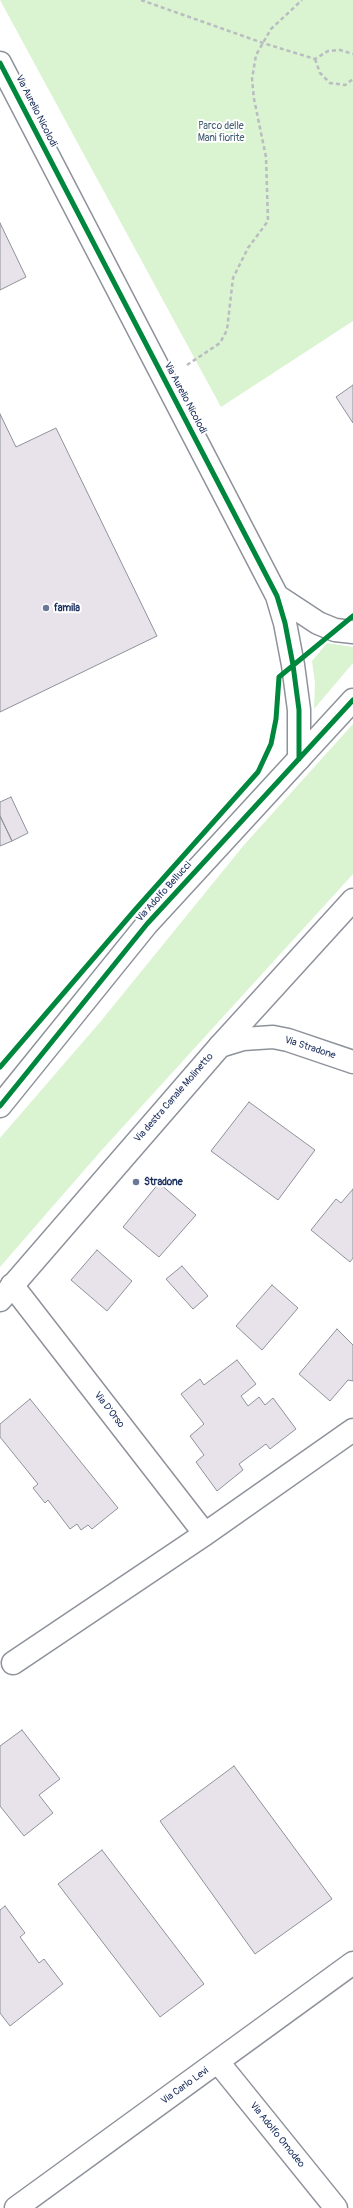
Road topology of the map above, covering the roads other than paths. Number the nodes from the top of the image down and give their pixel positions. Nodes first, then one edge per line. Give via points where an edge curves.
1 (2, 71) edge
2 (277, 596) junction
3 (353, 632) edge
4 (353, 700) edge
5 (299, 759) junction
6 (353, 900) edge
7 (220, 1046) junction
8 (353, 1062) edge
9 (0, 1106) edge
10 (6, 1292) edge
11 (353, 1430) edge
12 (205, 1534) junction
13 (13, 1663) dead end
14 (353, 1963) edge
15 (218, 2062) junction
16 (16, 2208) edge
17 (336, 2208) edge

1 - 2 street, Via Aurelio Nicolodi
2 - 3 street, Via Aurelio Nicolodi via 318,623 335,630
2 - 5 street, Via Aurelio Nicolodi via 293,665 299,710
4 - 5 street, Via Adolfo Bellucci
5 - 9 street, Via Adolfo Bellucci via 147,924
6 - 7 street, Via destra Canale Molinetto
7 - 8 street, Via Stradone via 244,1039 273,1037
7 - 10 street, Via destra Canale Molinetto
10 - 12 street, Via D'Orso
11 - 12 street
12 - 13 street
14 - 15 street, Via Carlo Levi
15 - 16 street, Via Carlo Levi
15 - 17 street, Via Adolfo Omodeo

